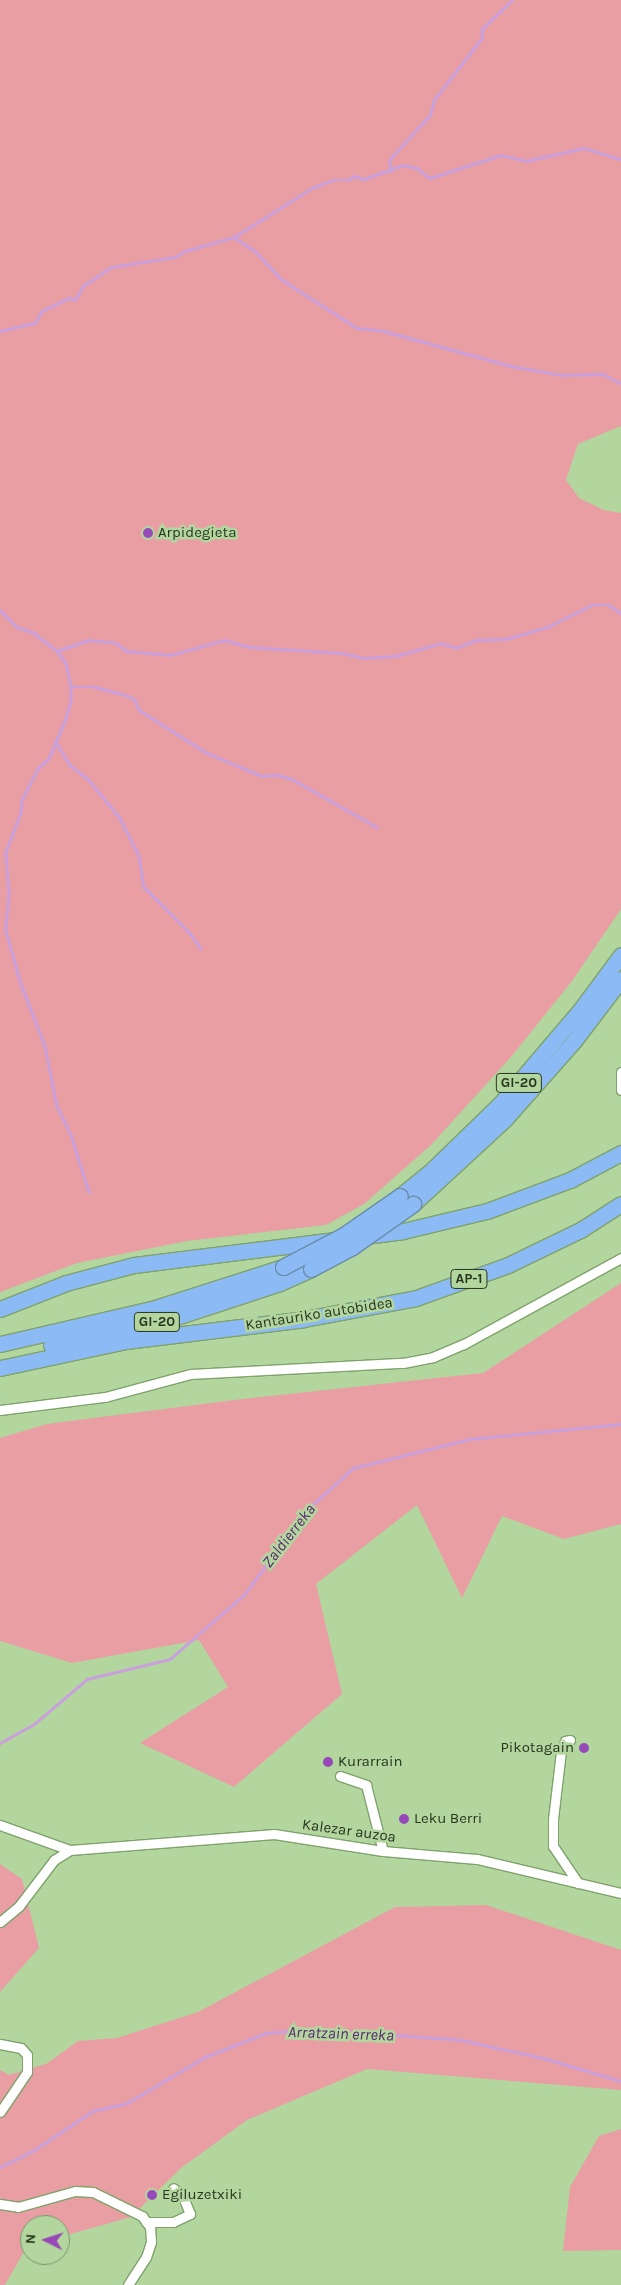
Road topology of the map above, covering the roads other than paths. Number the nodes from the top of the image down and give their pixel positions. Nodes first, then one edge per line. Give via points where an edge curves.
1 (621, 955) edge
2 (621, 979) edge
3 (621, 1072) edge
4 (621, 1090) edge
5 (621, 1153) edge
6 (621, 1204) edge
7 (621, 1258) edge
8 (0, 1309) edge
9 (0, 1344) edge
10 (0, 1362) edge
11 (0, 1368) edge
12 (0, 1410) edge
13 (570, 1740) dead end
14 (340, 1776) dead end
15 (0, 1825) edge
16 (70, 1850) junction
17 (383, 1851) junction
18 (578, 1883) junction
19 (621, 1893) edge
20 (0, 1922) edge
21 (0, 2044) edge
22 (0, 2112) edge
23 (173, 2188) dead end
24 (0, 2204) edge
25 (146, 2222) junction
26 (128, 2285) edge

1 - 9 highway, GI-20, bridge via 581,1009 512,1091 430,1172 344,1235 283,1267 212,1292
2 - 10 highway, GI-20, bridge via 574,1041 505,1119 413,1204 352,1247 272,1286 173,1318 31,1350
3 - 4 street
5 - 8 highway via 570,1180 487,1212 403,1231 134,1265 66,1283
6 - 11 highway, Kantauriko autobidea / AP-1 via 582,1230 508,1265 416,1298 304,1319 126,1341
7 - 12 street via 464,1344 433,1357 402,1363 190,1374 105,1397
13 - 18 street via 565,1742 561,1751 553,1846
14 - 17 street via 366,1785
15 - 16 street, Kalezar auzoa
16 - 17 street, Kalezar auzoa via 274,1834
16 - 20 street via 54,1860 19,1906
17 - 18 street, Kalezar auzoa via 477,1859
18 - 19 street, Kalezar auzoa
21 - 22 street via 21,2048 27,2055 27,2072
23 - 25 street via 183,2197 190,2214 173,2222
24 - 25 street via 18,2206 75,2191 93,2192 142,2216
25 - 26 street via 150,2227 151,2242 146,2257

